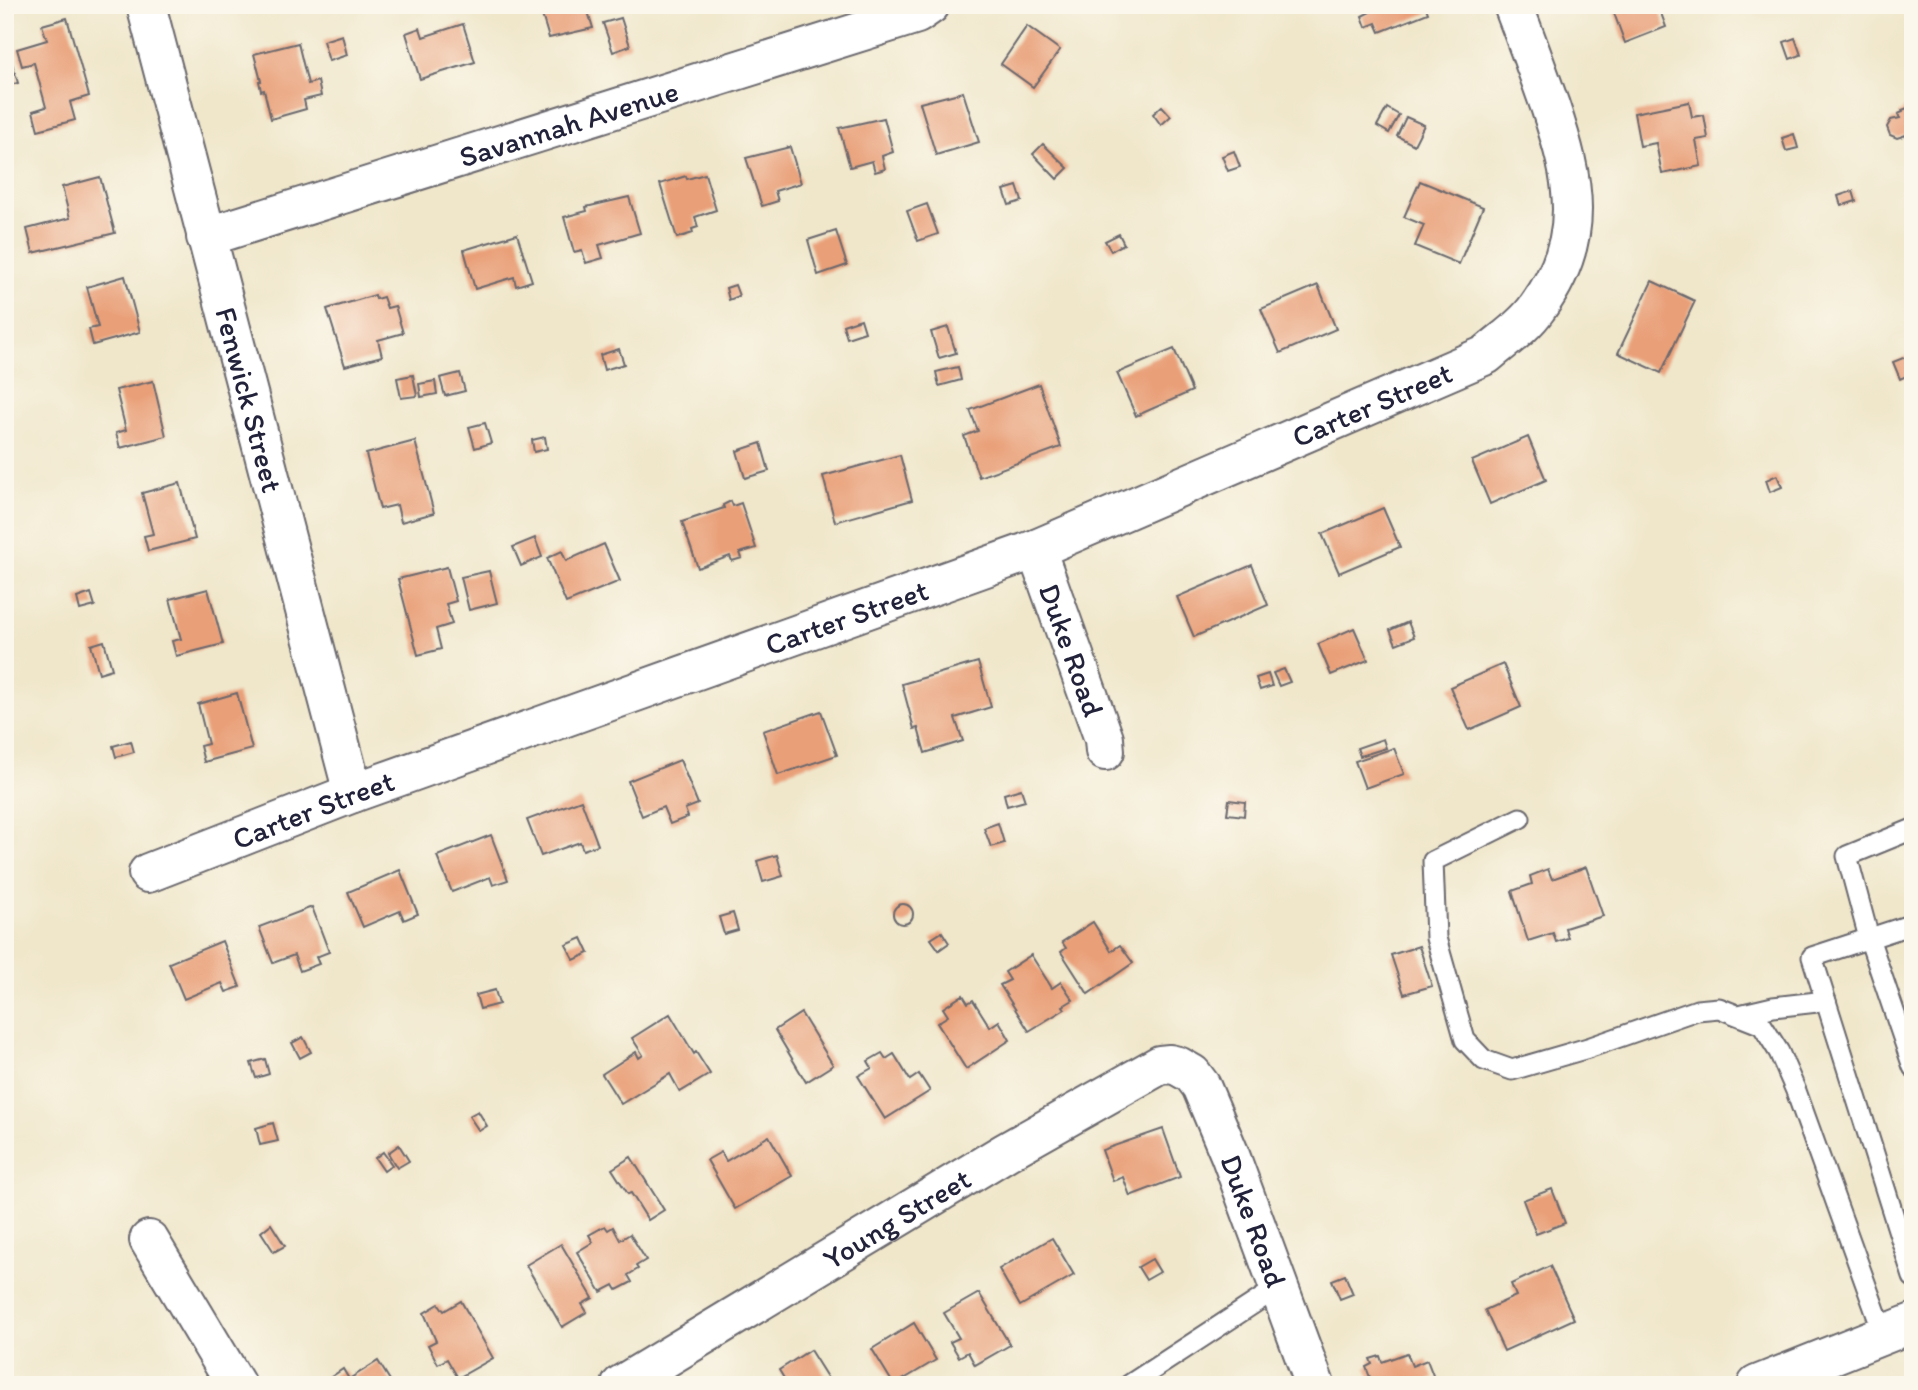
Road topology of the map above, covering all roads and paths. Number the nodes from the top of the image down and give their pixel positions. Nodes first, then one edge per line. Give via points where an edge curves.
1 (146, 5) edge
2 (930, 5) edge
3 (1513, 5) edge
4 (206, 237) junction
5 (1036, 549) junction
6 (1105, 751) dead end
7 (353, 793) junction
8 (1520, 818) dead end
9 (1913, 829) edge
10 (148, 873) dead end
11 (1913, 924) edge
12 (1869, 938) junction
13 (1826, 1001) junction
14 (1740, 1015) junction
15 (1178, 1066) joint
16 (1913, 1067) edge
17 (1913, 1208) edge
18 (1894, 1214) junction
19 (149, 1240) dead end
20 (1913, 1277) edge
21 (1279, 1287) junction
22 (1899, 1329) edge
23 (236, 1385) edge
24 (621, 1385) edge
25 (1129, 1385) edge
26 (1315, 1385) edge
27 (1757, 1385) edge

1 - 4 street, Fenwick Street
2 - 4 street, Savannah Avenue via 916,14
3 - 5 street, Carter Street via 1563,145 1573,192 1572,228 1564,259 1525,323 1486,355
4 - 7 street, Fenwick Street
5 - 6 street, Duke Road
5 - 7 street, Carter Street
7 - 10 street, Carter Street
8 - 14 lane via 1433,861 1436,938 1465,1040 1484,1060 1512,1070 1696,1010 1719,1008
9 - 12 lane via 1847,856
11 - 12 lane
12 - 13 lane via 1812,957
12 - 16 lane
13 - 14 lane
13 - 18 lane
14 - 22 lane via 1762,1025 1779,1052
15 - 21 street, Duke Road via 1200,1086
15 - 24 street, Young Street via 1160,1065 1018,1145
17 - 18 lane
18 - 20 lane
19 - 23 street
21 - 25 lane
21 - 26 street, Duke Road
22 - 27 street

